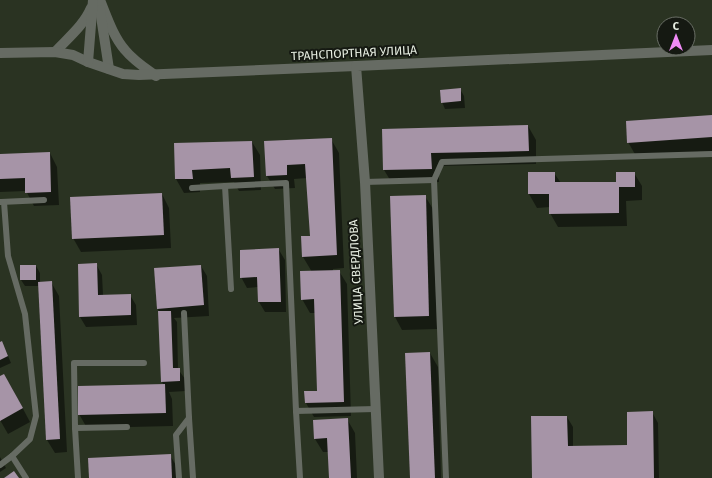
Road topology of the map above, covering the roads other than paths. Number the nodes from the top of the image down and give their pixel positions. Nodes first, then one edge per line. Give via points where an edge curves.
1 (96, 1) edge
2 (712, 50) edge
3 (55, 52) junction
4 (0, 53) edge
5 (88, 62) junction
6 (356, 66) junction
7 (109, 69) junction
8 (156, 76) junction
9 (712, 154) edge
10 (434, 180) junction
11 (365, 182) junction
12 (225, 186) junction
13 (192, 188) dead end
14 (44, 200) dead end
15 (2, 202) edge
16 (231, 289) dead end
17 (184, 313) dead end
18 (144, 363) dead end
19 (375, 409) junction
20 (296, 411) junction
21 (189, 418) junction
22 (127, 427) dead end
23 (75, 428) junction
24 (12, 456) junction
25 (0, 465) edge
26 (26, 478) edge
27 (78, 478) edge
28 (179, 478) edge
29 (193, 478) edge
30 (300, 478) edge
31 (379, 478) edge
32 (446, 478) edge

1 - 3 street via 75,31
1 - 5 street
1 - 7 street
1 - 8 street via 124,49
2 - 6 street, ТРАНСПОРТНАЯ УЛИЦА
3 - 4 street, ТРАНСПОРТНАЯ УЛИЦА
3 - 5 street, ТРАНСПОРТНАЯ УЛИЦА via 73,55
5 - 7 street, ТРАНСПОРТНАЯ УЛИЦА
6 - 8 street, ТРАНСПОРТНАЯ УЛИЦА
6 - 11 street, УЛИЦА СВЕРДЛОВА
7 - 8 street, ТРАНСПОРТНАЯ УЛИЦА via 123,74
9 - 10 lane via 442,162
10 - 11 lane
10 - 32 lane
11 - 19 street, УЛИЦА СВЕРДЛОВА
12 - 13 lane
12 - 16 lane
12 - 20 lane via 286,184
14 - 15 lane
15 - 24 lane via 8,256 25,314 36,416 30,439
17 - 21 lane
18 - 23 lane via 74,363
19 - 20 lane
19 - 31 street, УЛИЦА СВЕРДЛОВА
20 - 30 lane
21 - 28 lane via 176,435
21 - 29 lane
22 - 23 lane
23 - 27 lane
24 - 25 lane
24 - 26 lane

